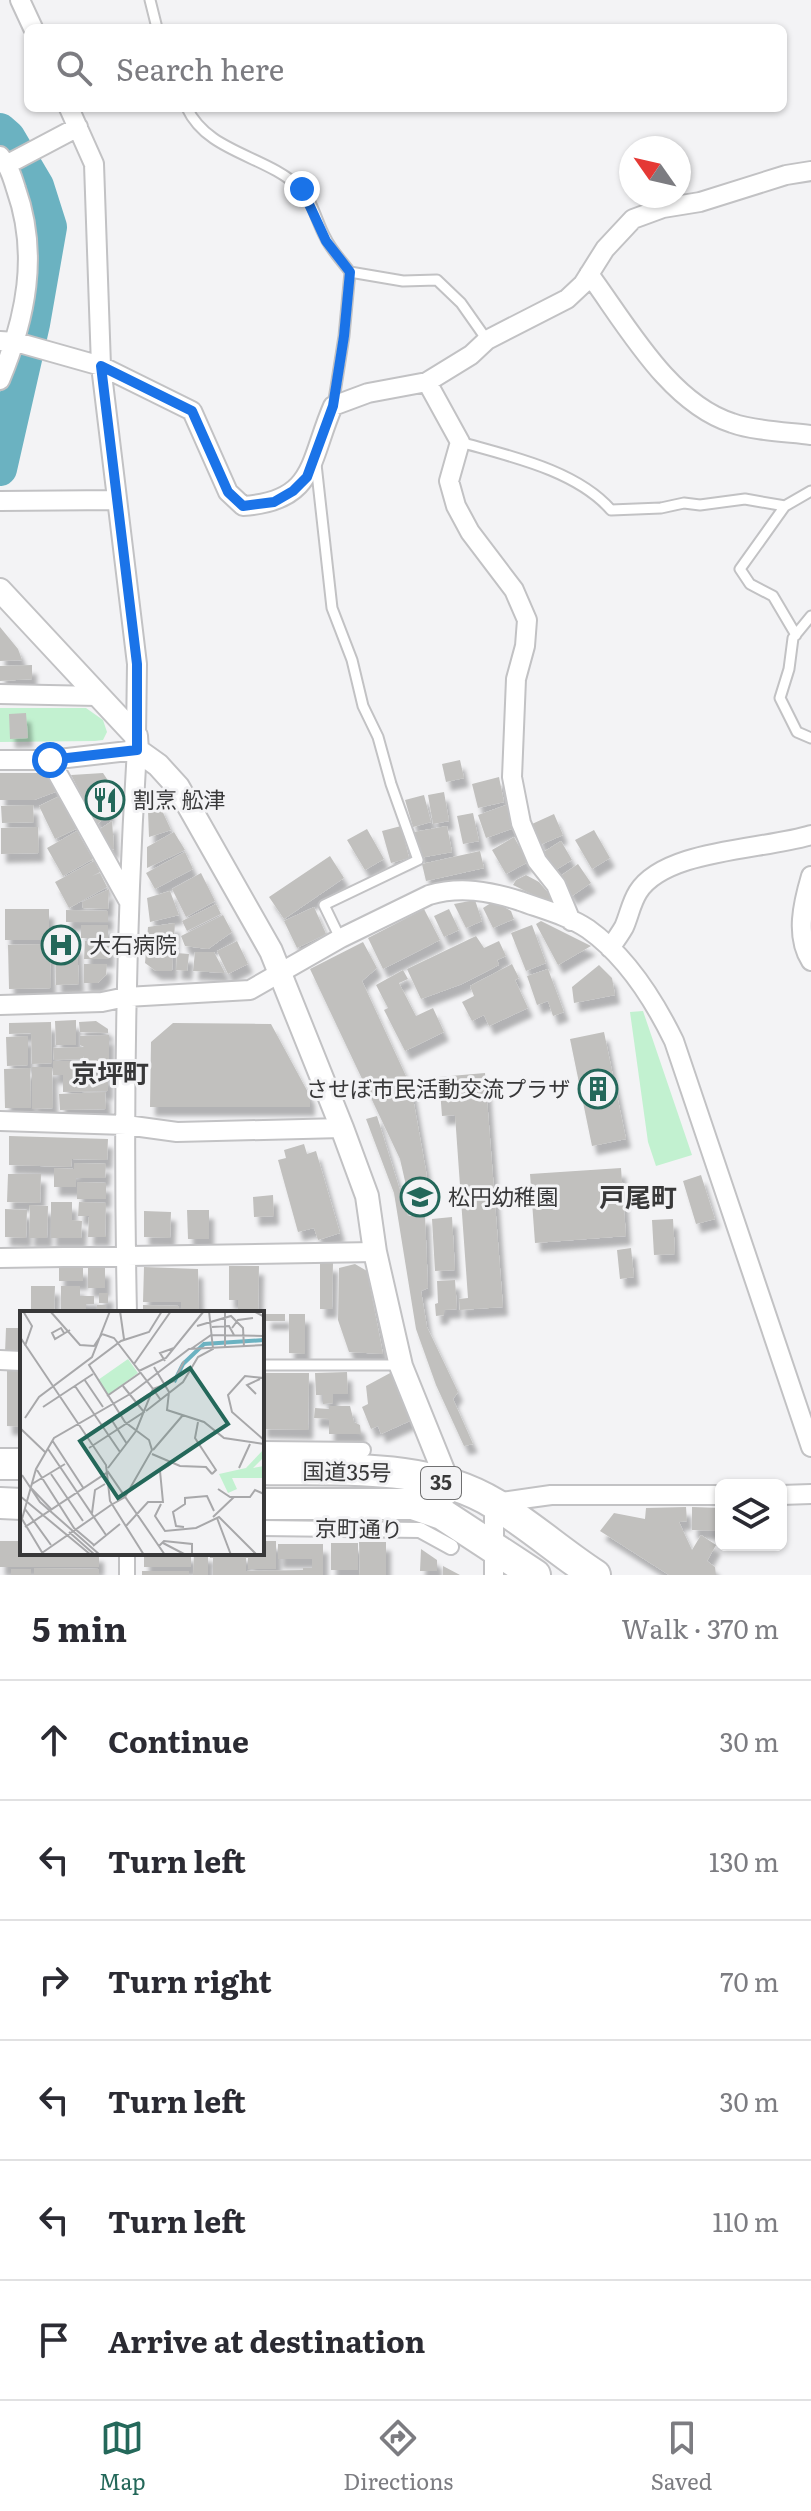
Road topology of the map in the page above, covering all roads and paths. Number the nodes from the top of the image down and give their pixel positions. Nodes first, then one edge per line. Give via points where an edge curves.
1 (20, 0) edge
2 (150, 0) edge
3 (31, 24) edge
4 (156, 24) edge
5 (71, 112) edge
6 (189, 112) edge
7 (78, 127) junction
8 (4, 160) edge
9 (811, 171) edge
10 (350, 272) junction
11 (589, 274) junction
12 (487, 340) junction
13 (8, 342) edge
14 (101, 366) junction
15 (0, 380) edge
16 (427, 382) junction
17 (333, 406) junction
18 (811, 435) edge
19 (460, 442) junction
20 (315, 457) junction
21 (811, 491) edge
22 (116, 500) junction
23 (0, 501) edge
24 (785, 506) junction
25 (0, 590) edge
26 (811, 616) edge
27 (796, 635) junction
28 (0, 694) edge
29 (98, 696) junction
30 (811, 738) edge
31 (136, 743) junction
32 (0, 760) edge
33 (50, 760) junction
34 (811, 835) edge
35 (811, 876) edge
36 (128, 900) junction
37 (571, 921) junction
38 (341, 938) junction
39 (610, 948) junction
40 (811, 961) edge
41 (280, 974) junction
42 (126, 997) junction
43 (0, 1005) edge
44 (0, 1121) edge
45 (126, 1125) junction
46 (342, 1128) junction
47 (375, 1252) junction
48 (126, 1255) junction
49 (0, 1258) edge
50 (127, 1311) edge
51 (0, 1360) edge
52 (20, 1361) edge
53 (264, 1365) edge
54 (401, 1366) junction
55 (811, 1447) edge
56 (264, 1449) edge
57 (363, 1450) dead end
58 (264, 1469) edge
59 (811, 1494) edge
60 (715, 1495) edge
61 (787, 1495) edge
62 (446, 1499) junction
63 (0, 1503) edge
64 (494, 1503) junction
65 (20, 1504) edge
66 (264, 1504) edge
67 (264, 1528) edge
68 (451, 1547) dead end
69 (494, 1562) edge
70 (535, 1575) edge
71 (595, 1575) edge

1 - 3 street
2 - 4 lane
5 - 7 street
6 - 10 lane via 209,138 302,189 326,241
7 - 8 street
7 - 14 street via 94,164
8 - 13 street via 29,237 26,286
9 - 11 street via 633,219
10 - 12 lane via 403,281 437,280
10 - 17 lane
11 - 12 street via 567,299
11 - 18 street via 668,379 701,409 733,424
12 - 16 street
13 - 14 street
13 - 15 street
14 - 20 street via 192,411 228,492 243,506 274,502 293,491 307,477
14 - 22 street
16 - 17 street
16 - 19 street
17 - 20 street
19 - 24 lane via 530,462 570,481 611,510 745,499
19 - 37 street via 449,481 456,506 514,590 527,620 516,679 512,777 521,823
20 - 38 lane via 332,608 418,860 324,905
21 - 24 lane
22 - 23 street
22 - 31 street via 137,664
24 - 27 lane via 740,569 750,584 773,596
25 - 29 street
26 - 27 lane
27 - 30 lane via 780,698 797,732
28 - 29 street
29 - 31 street
31 - 33 street
31 - 36 street
31 - 41 street via 178,787
32 - 33 street
33 - 36 street
34 - 39 street via 673,864 652,876 638,893
35 - 40 street via 801,914
36 - 42 street
37 - 38 street via 507,897 445,890
37 - 39 street
38 - 41 street
39 - 55 street via 657,1007 674,1041
41 - 42 street via 250,990
41 - 46 street
42 - 43 street
42 - 45 street
44 - 45 street
45 - 46 street via 177,1132
45 - 48 street
46 - 47 street via 367,1196
47 - 48 street
47 - 54 street
48 - 49 street
48 - 50 street
51 - 52 street
53 - 54 lane
54 - 62 street
56 - 57 street
58 - 62 highway, 国道35号 / 35 via 401,1473
59 - 61 street
60 - 64 street via 551,1495
62 - 64 highway, 国道35号 / 35
62 - 66 highway, 国道35号 / 35 via 413,1504
62 - 69 highway, 国道35号 / 35
63 - 65 highway
64 - 69 street
64 - 71 highway, 国道35号 / 35
67 - 68 street, 京町通り via 420,1530
69 - 70 highway, 国道35号 / 35

